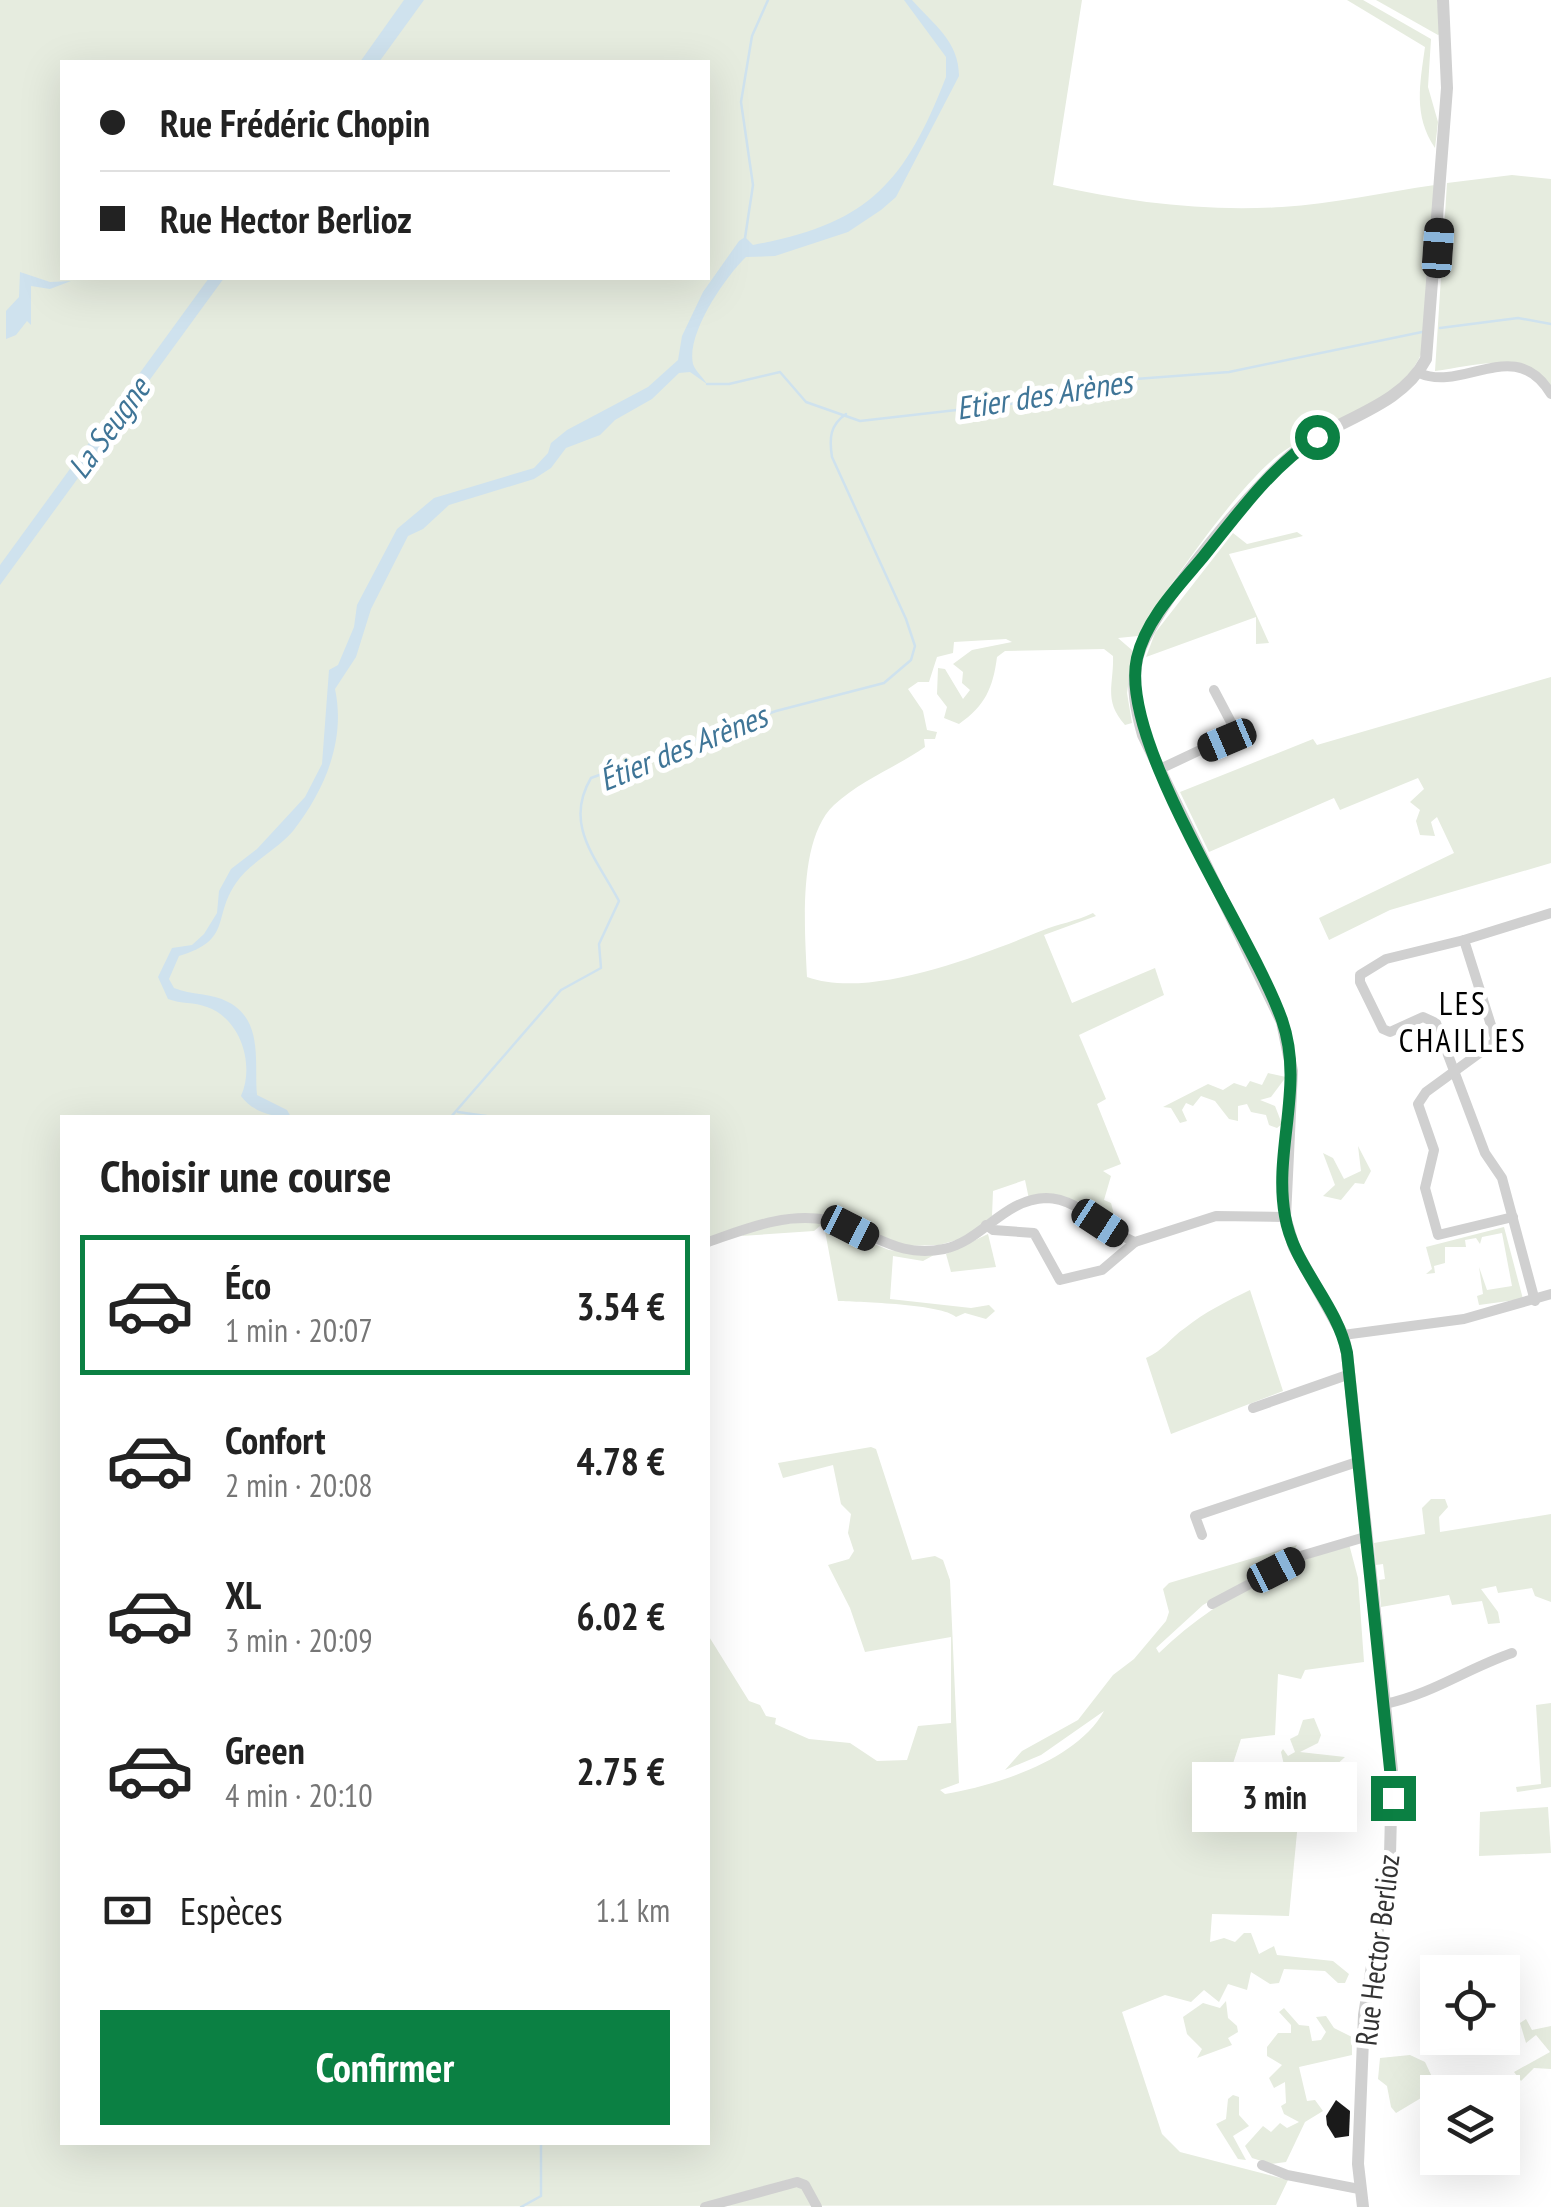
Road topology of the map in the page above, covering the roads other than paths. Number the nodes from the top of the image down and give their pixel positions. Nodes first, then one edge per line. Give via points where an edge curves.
1 (1444, 0) edge
2 (1419, 373) junction
3 (1551, 394) edge
4 (1214, 690) dead end
5 (1160, 769) junction
6 (1551, 913) edge
7 (1464, 940) junction
8 (1456, 1072) junction
9 (1285, 1218) junction
10 (1513, 1218) junction
11 (986, 1225) junction
12 (710, 1241) edge
13 (1135, 1242) junction
14 (1551, 1294) edge
15 (1535, 1301) junction
16 (1343, 1335) junction
17 (1350, 1374) junction
18 (1253, 1408) dead end
19 (1357, 1462) junction
20 (1202, 1535) dead end
21 (1364, 1537) junction
22 (1212, 1604) dead end
23 (1512, 1653) dead end
24 (1385, 1704) junction
25 (1262, 2166) dead end
26 (1359, 2189) junction
27 (705, 2207) edge
28 (817, 2207) edge
29 (1363, 2207) edge

1 - 2 street via 1440,218 1431,338
2 - 3 street via 1518,367 1541,378
2 - 5 street via 1394,396 1284,460 1157,614 1137,657 1134,683 1143,735
4 - 5 street via 1232,735
5 - 9 street via 1282,1022 1292,1071
6 - 7 street
7 - 8 street via 1496,1041
7 - 8 street via 1386,960 1360,975 1383,1029 1431,1016
8 - 10 street
8 - 10 street via 1418,1104 1434,1150 1425,1188 1438,1234
9 - 13 street via 1216,1216
9 - 16 street, Rue Hector Berlioz
10 - 15 street
11 - 12 street via 958,1244 920,1251 882,1244 823,1219 783,1220
11 - 13 street via 1016,1206 1055,1199
11 - 13 street via 1034,1232 1060,1280 1102,1270
14 - 15 street
15 - 16 street via 1464,1319
16 - 17 street, Rue Hector Berlioz
17 - 18 street
17 - 19 street, Rue Hector Berlioz
19 - 20 street via 1195,1516
19 - 21 street, Rue Hector Berlioz
21 - 22 street via 1304,1555
21 - 24 street, Rue Hector Berlioz
23 - 24 street via 1468,1669 1428,1695
24 - 26 street, Rue Hector Berlioz via 1393,1828 1366,1995
25 - 26 street
26 - 29 street, Rue Hector Berlioz
27 - 28 street via 798,2182

